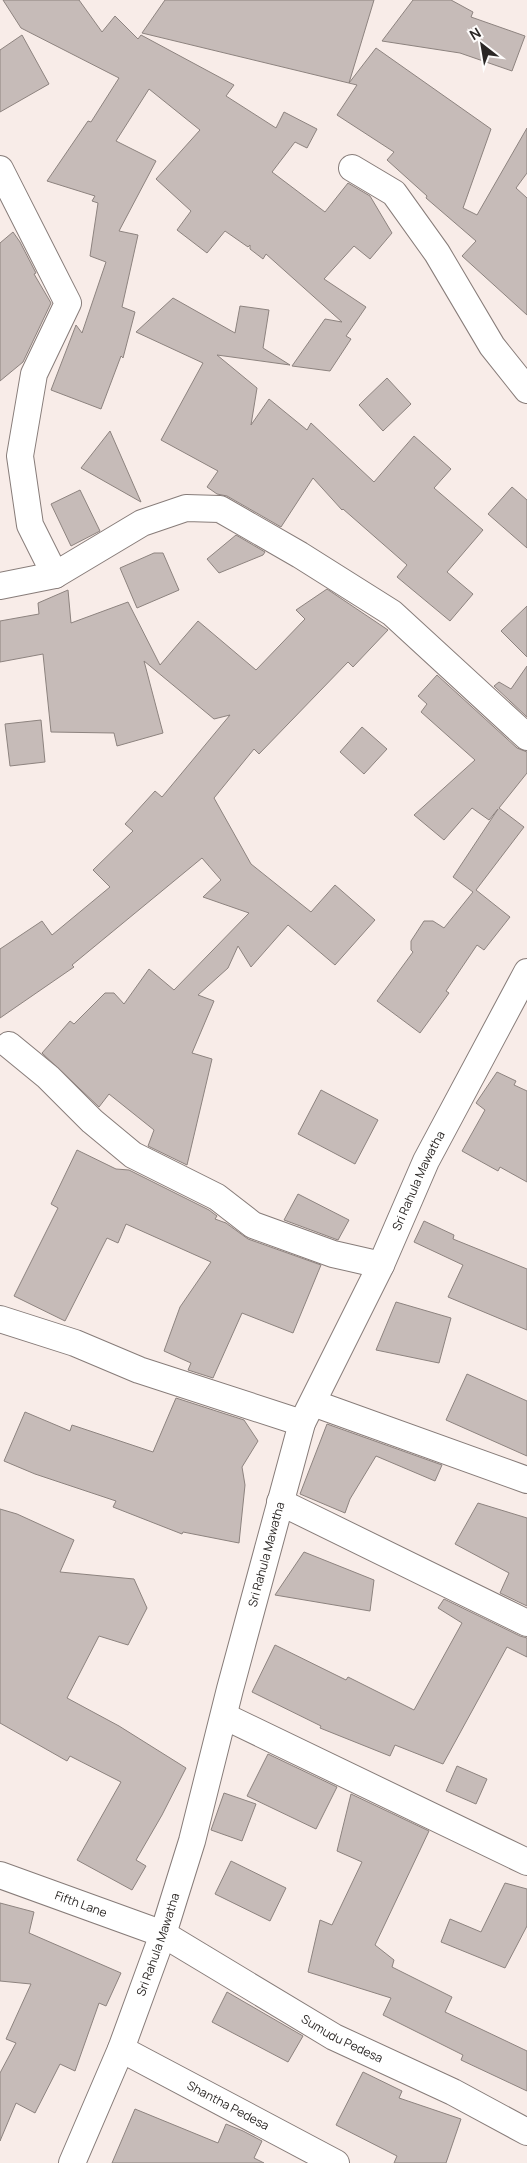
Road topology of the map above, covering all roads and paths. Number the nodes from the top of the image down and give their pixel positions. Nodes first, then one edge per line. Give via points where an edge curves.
1 (352, 168) dead end
2 (0, 169) edge
3 (527, 390) edge
4 (55, 575) junction
5 (0, 586) edge
6 (527, 737) edge
7 (527, 972) edge
8 (9, 1045) dead end
9 (381, 1265) junction
10 (0, 1319) edge
11 (308, 1413) junction
12 (527, 1480) edge
13 (280, 1502) junction
14 (527, 1623) edge
15 (224, 1716) junction
16 (527, 1862) edge
17 (0, 1875) edge
18 (163, 1934) junction
19 (121, 2049) junction
20 (527, 2132) edge
21 (72, 2163) edge
22 (336, 2163) edge

1 - 3 street via 394,193 437,254 492,346
2 - 4 street via 68,303 34,374 20,456 30,525
4 - 5 street
4 - 6 street via 142,523 186,508 220,509 392,613
7 - 9 street, Sri Rahula Mawatha via 426,1161
8 - 9 street via 132,1155 217,1197 254,1225 333,1254
9 - 11 street, Sri Rahula Mawatha
10 - 11 street via 75,1343 138,1370
11 - 12 street
11 - 13 street, Sri Rahula Mawatha
13 - 14 street
13 - 15 street, Sri Rahula Mawatha
15 - 16 street
15 - 18 street, Sri Rahula Mawatha via 192,1841
17 - 18 street, Fifth Lane
18 - 19 street, Sri Rahula Mawatha
18 - 20 street, Sumudu Pedesa via 334,2037 453,2092
19 - 21 street, Sri Rahula Mawatha
19 - 22 street, Shantha Pedesa

